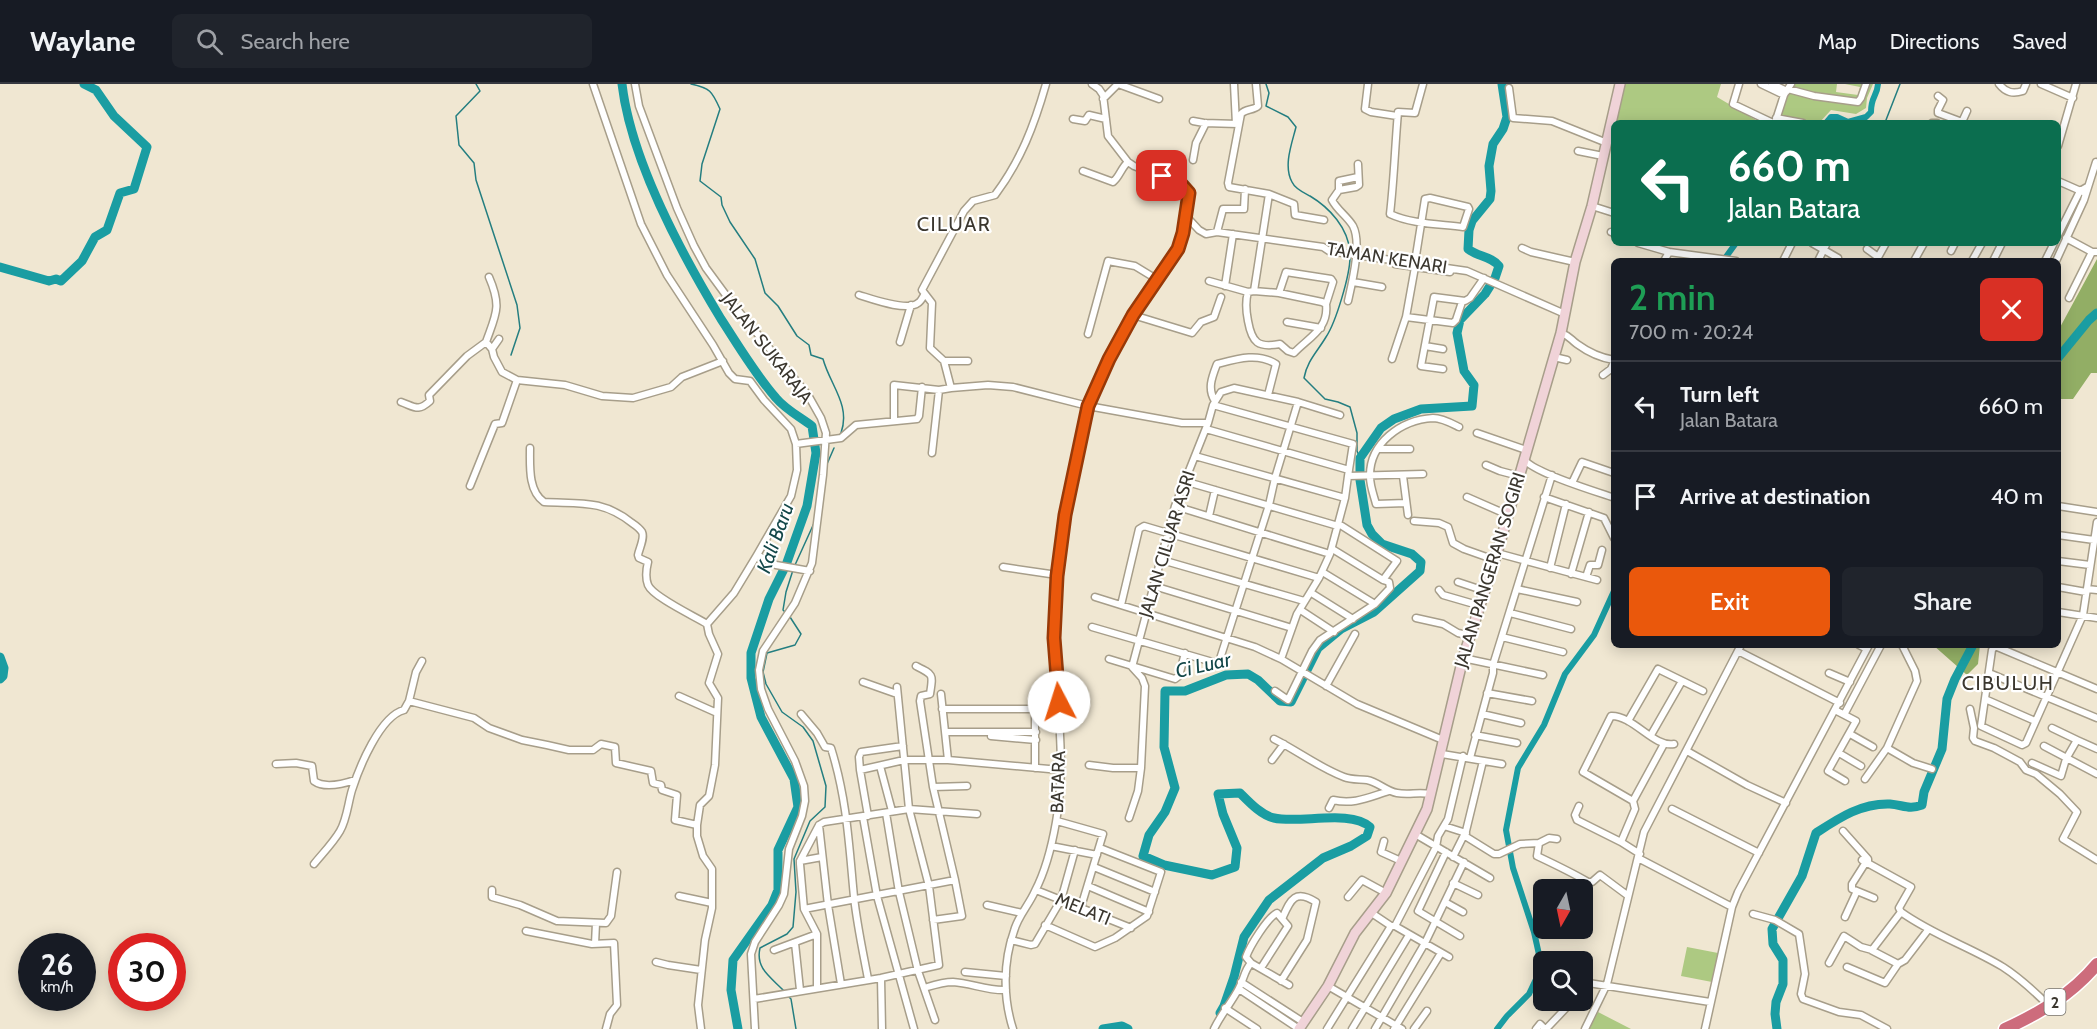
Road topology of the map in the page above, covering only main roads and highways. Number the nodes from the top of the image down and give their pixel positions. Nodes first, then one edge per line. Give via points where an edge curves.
1 (2097, 964) edge
2 (2005, 1029) edge

1 - 2 highway, 2 via 2049,1006

